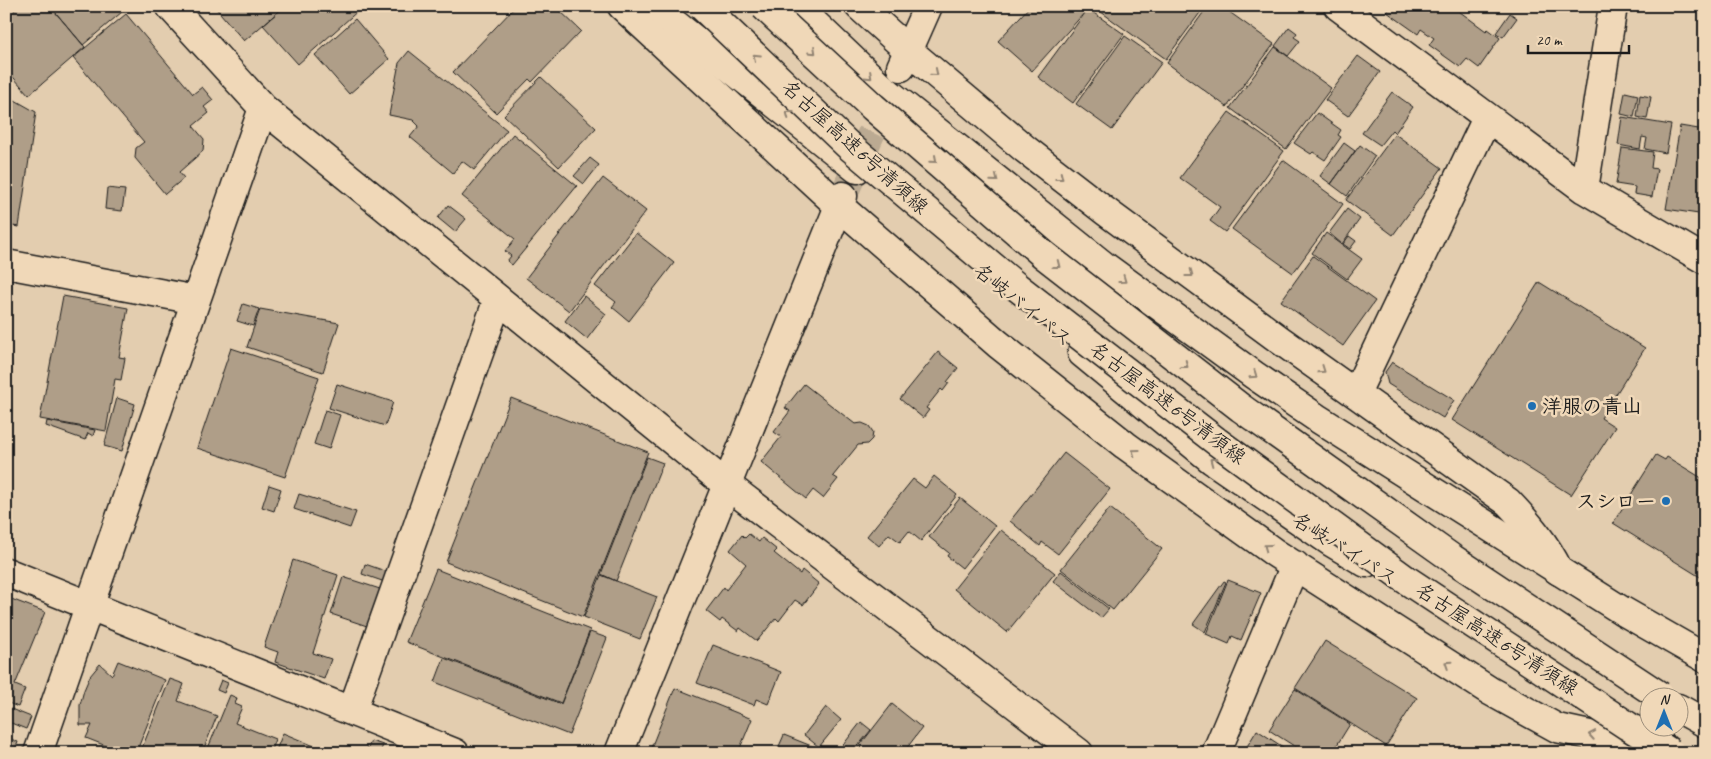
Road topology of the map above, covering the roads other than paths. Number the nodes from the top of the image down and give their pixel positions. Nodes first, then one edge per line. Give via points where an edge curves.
1 (170, 6) edge
2 (622, 6) edge
3 (657, 6) edge
4 (702, 6) edge
5 (764, 6) edge
6 (796, 6) edge
7 (859, 6) edge
8 (928, 6) edge
9 (1338, 6) edge
10 (1613, 6) edge
11 (905, 59) junction
12 (264, 108) junction
13 (1487, 118) junction
14 (1584, 189) junction
15 (841, 201) junction
16 (1705, 260) edge
17 (6, 264) edge
18 (498, 299) junction
19 (196, 300) junction
20 (1356, 393) junction
21 (727, 485) junction
22 (1295, 565) junction
23 (1559, 571) junction
24 (6, 572) edge
25 (90, 605) junction
26 (1705, 658) edge
27 (1645, 686) edge
28 (352, 711) junction
29 (1688, 714) edge
30 (1705, 723) edge
31 (1677, 751) edge
32 (38, 753) edge
33 (455, 753) edge
34 (619, 753) edge
35 (1079, 753) edge
36 (1216, 753) edge

1 - 12 main road
2 - 15 main road
31 -> 3 main road, 名岐バイパス via 1330,542 1212,460 670,20
31 -> 4 main road, 名古屋高速6号清須線, bridge via 1628,726 1405,579 1216,441 1017,288 850,146
5 -> 27 main road, 名古屋高速6号清須線, bridge via 873,107 1044,255 1241,408 1453,558
6 -> 23 main road via 880,86 1103,266 1317,418
7 - 11 main road
8 - 11 main road
9 - 13 main road
10 - 14 main road
11 -> 20 main road via 1105,211
12 - 18 main road
12 - 19 main road
13 - 14 main road
13 - 20 main road
14 - 16 main road
15 - 21 main road
22 -> 15 main road via 1118,439 998,344
17 - 19 main road
18 - 21 main road
18 - 28 main road
19 - 25 main road
20 - 23 main road via 1508,502 1530,525
21 - 34 main road
21 - 35 main road
31 -> 22 main road via 1557,728 1490,691
22 - 36 main road
23 - 26 main road
24 - 25 main road
25 - 28 main road
25 - 32 main road
28 - 33 main road
29 - 30 main road

